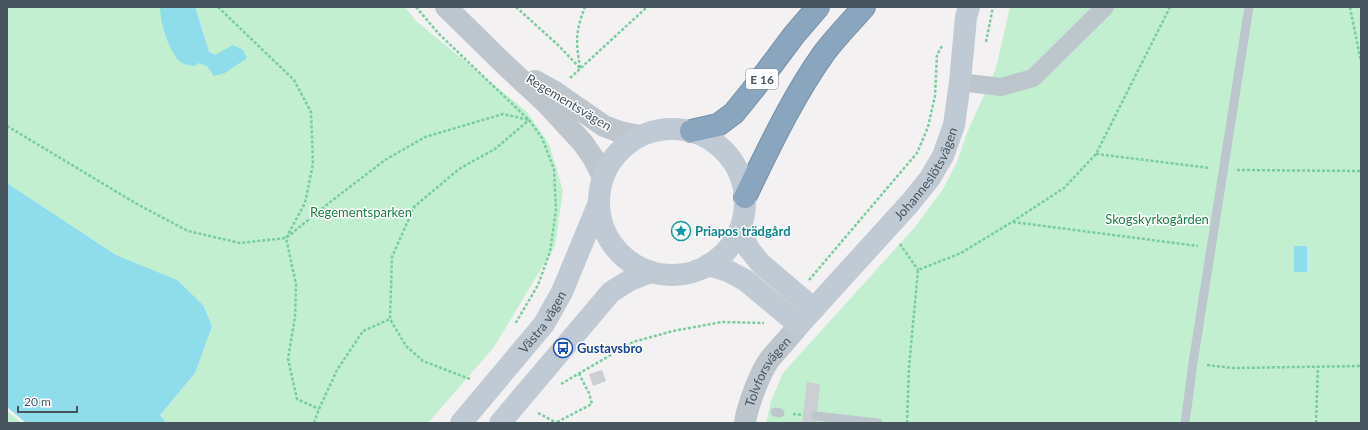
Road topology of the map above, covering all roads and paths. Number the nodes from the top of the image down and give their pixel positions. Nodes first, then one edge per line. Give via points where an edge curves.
1 (218, 7) edge
2 (416, 7) edge
3 (446, 7) edge
4 (516, 7) edge
5 (585, 7) edge
6 (647, 7) edge
7 (807, 7) edge
8 (818, 7) edge
9 (864, 7) edge
10 (969, 7) edge
11 (993, 7) edge
12 (1105, 7) edge
13 (1170, 7) edge
14 (1249, 7) edge
15 (1350, 7) edge
16 (794, 35) junction
17 (964, 43) junction
18 (502, 62) junction
19 (1361, 62) edge
20 (580, 68) junction
21 (960, 82) junction
22 (529, 120) junction
23 (7, 126) edge
24 (691, 131) junction
25 (639, 136) junction
26 (603, 177) junction
27 (745, 197) junction
28 (598, 205) junction
29 (1012, 222) junction
30 (740, 229) junction
31 (286, 238) junction
32 (899, 241) dead end
33 (1211, 248) junction
34 (708, 265) junction
35 (918, 270) junction
36 (651, 272) junction
37 (796, 295) junction
38 (814, 309) junction
39 (781, 312) junction
40 (390, 319) junction
41 (515, 324) dead end
42 (799, 325) junction
43 (1193, 363) junction
44 (1318, 366) junction
45 (1361, 366) edge
46 (579, 374) junction
47 (470, 379) dead end
48 (556, 387) dead end
49 (319, 409) junction
50 (538, 413) dead end
51 (816, 416) dead end
52 (314, 423) edge
53 (461, 423) edge
54 (500, 423) edge
55 (557, 423) edge
56 (745, 423) edge
57 (878, 423) edge
58 (907, 423) edge
59 (1185, 423) edge
60 (1316, 423) edge

1 - 31 path via 294,80 311,112 313,164 305,203
2 - 22 path via 439,34
3 - 18 street, Regementsvägen
4 - 20 path
5 - 20 path via 579,22 576,42
6 - 20 path
7 - 16 lane
8 - 16 highway, E 16
9 - 27 highway via 825,52 798,93
10 - 17 main road, Johanneslötsvägen
11 - 17 path via 986,42
12 - 21 street via 1033,78 1002,87
13 - 29 path via 1096,154 1064,188
14 - 33 lane
15 - 19 path
16 - 24 highway, E 16 via 730,117 718,124
17 - 21 main road, Johanneslötsvägen
17 - 37 path via 944,43 937,55 935,96 928,127 917,153
18 - 25 street, Regementsvägen via 555,92 604,126
18 - 26 street, Regementsvägen via 546,103 583,143
21 - 38 main road, Johanneslötsvägen via 954,125 943,156 930,178
22 - 31 path via 503,114 425,137 385,160
22 - 40 path via 495,149 459,169 414,207 392,257
22 - 41 path via 542,138 554,169 556,210 550,252 538,285
23 - 31 path via 137,204 188,231 240,243
24 - 25 main road via 673,128
24 - 27 main road via 708,138 734,163 742,179
25 - 26 main road via 617,153
26 - 28 main road
27 - 30 main road
28 - 36 main road via 601,223 609,240 620,254 634,265
28 - 53 main road, Västra vägen via 562,292 544,324
29 - 33 path
29 - 35 path via 962,252
30 - 34 main road via 721,256
30 - 37 main road via 749,249 761,264
31 - 49 path via 296,284 295,317 288,359 297,399
32 - 35 path
33 - 43 lane
34 - 36 main road via 680,274 665,275
34 - 39 main road via 745,280
35 - 58 path via 909,367
36 - 54 main road via 630,280 611,292
37 - 38 main road
38 - 42 main road, Johanneslötsvägen
39 - 42 main road
39 - 46 path via 772,323 722,322 633,342
40 - 47 path via 406,346 423,361
40 - 49 path via 363,331 337,370
42 - 56 street, Tolvforsvägen via 769,360 756,386
43 - 44 path via 1233,368
43 - 59 lane
44 - 45 path
44 - 60 path
46 - 48 path
46 - 55 path via 592,404
49 - 52 path
50 - 55 path
51 - 57 lane

